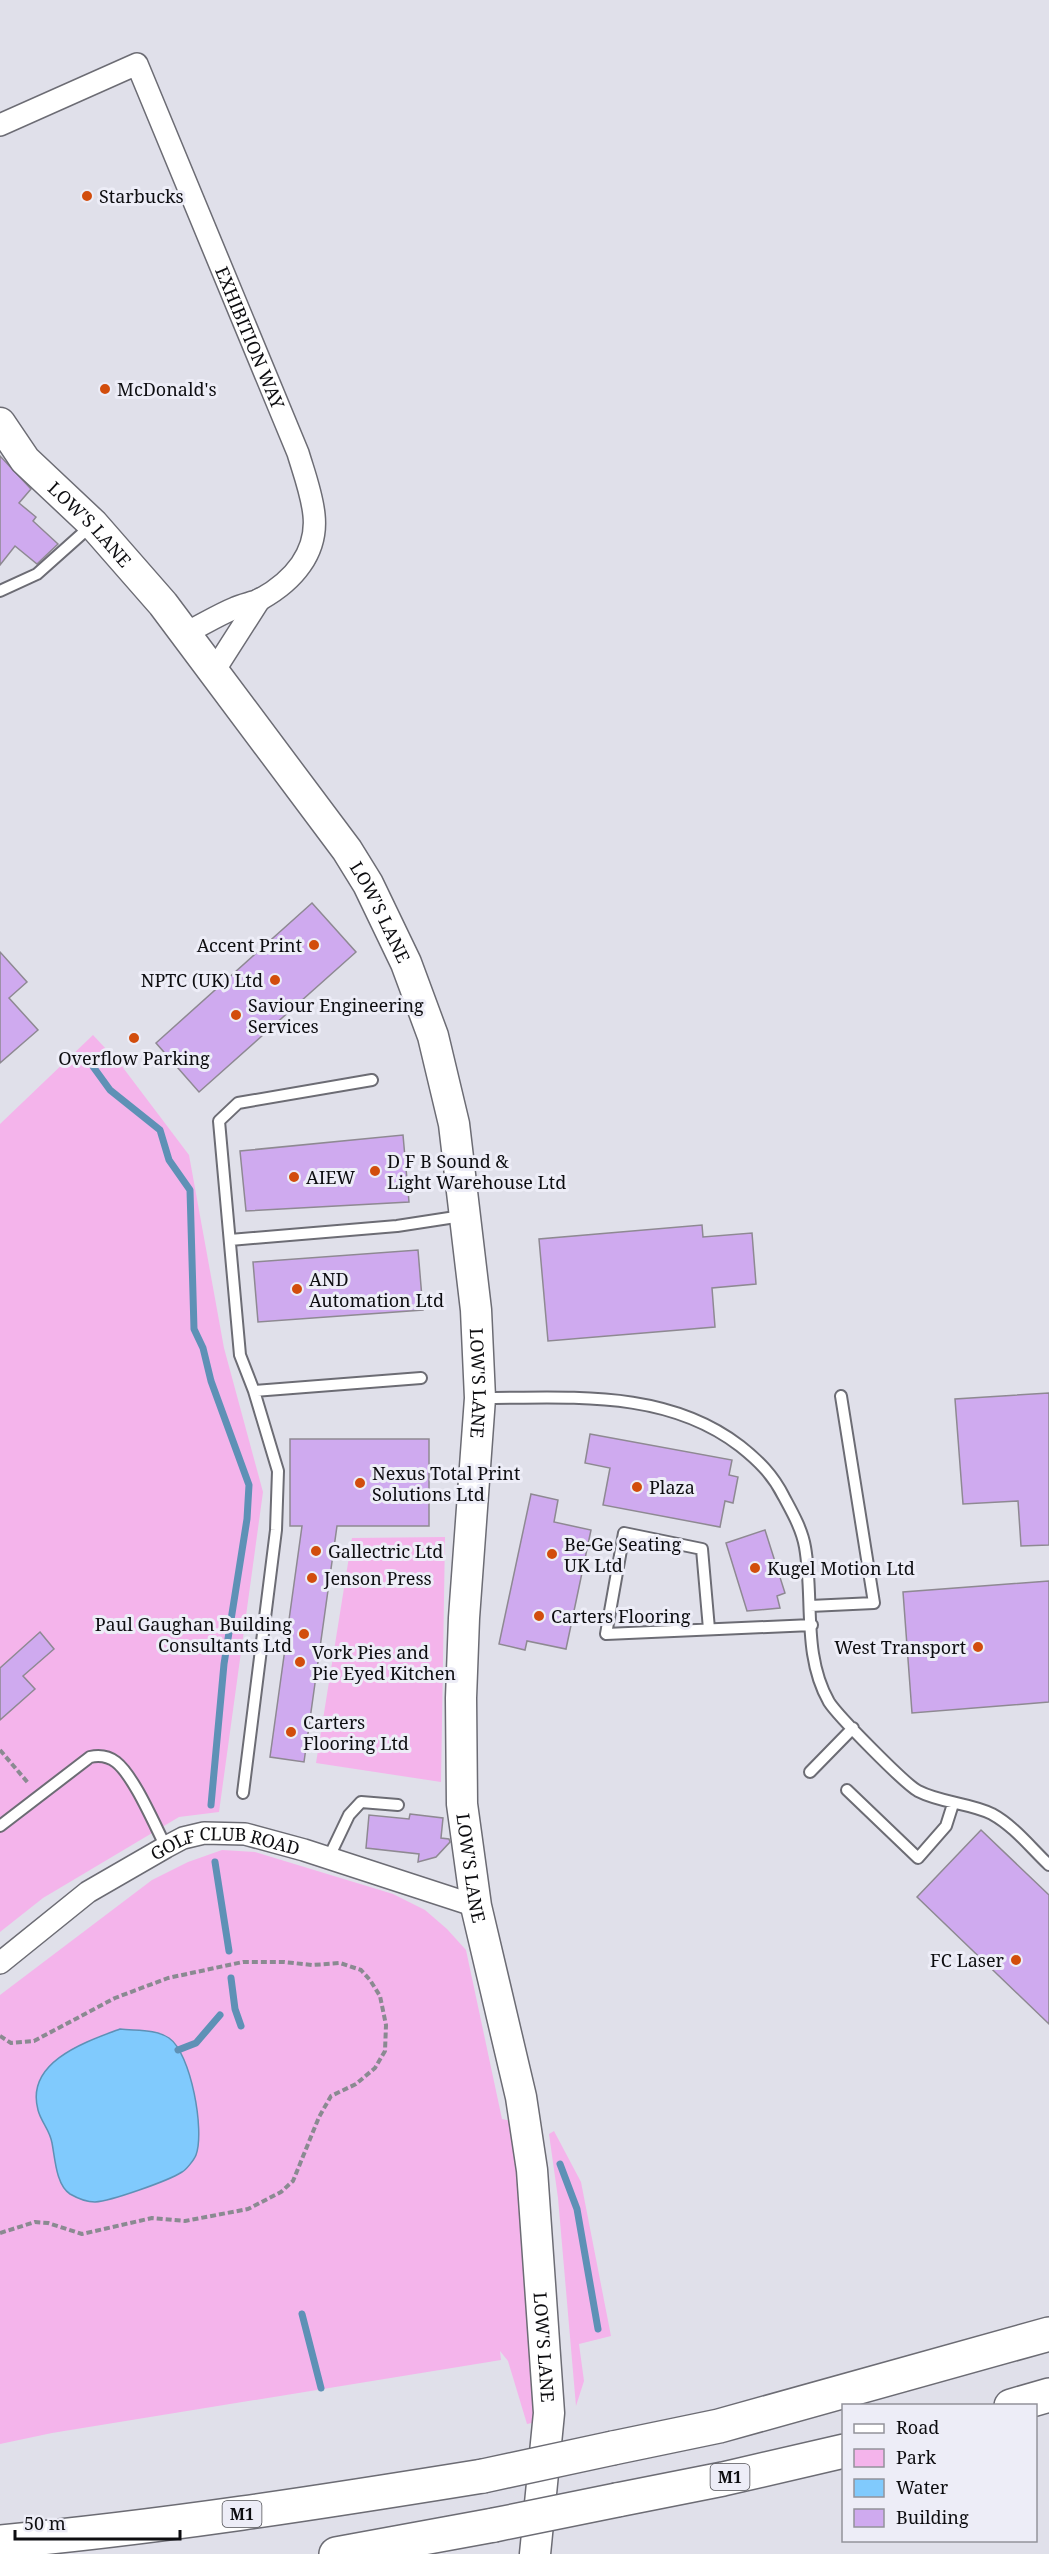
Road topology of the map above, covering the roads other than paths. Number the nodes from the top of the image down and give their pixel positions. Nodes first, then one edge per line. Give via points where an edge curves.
1 (0, 125) edge
2 (0, 423) edge
3 (93, 524) junction
4 (0, 591) edge
5 (260, 599) junction
6 (186, 633) junction
7 (214, 671) junction
8 (372, 1080) dead end
9 (465, 1215) junction
10 (230, 1240) junction
11 (421, 1378) dead end
12 (254, 1390) junction
13 (841, 1396) dead end
14 (480, 1398) junction
15 (810, 1606) junction
16 (812, 1625) junction
17 (709, 1629) junction
18 (853, 1728) junction
19 (810, 1772) dead end
20 (847, 1791) dead end
21 (243, 1793) dead end
22 (953, 1804) junction
23 (398, 1805) dead end
24 (0, 1826) edge
25 (166, 1847) junction
26 (329, 1857) junction
27 (1049, 1865) edge
28 (476, 1906) junction
29 (0, 1963) edge
30 (1049, 2334) edge
31 (1049, 2395) edge
32 (1018, 2404) edge
33 (842, 2451) edge
34 (0, 2542) edge
35 (336, 2554) edge
36 (535, 2554) edge

1 - 5 street, EXHIBITION WAY via 137,64 286,420 313,502 314,533 306,559
2 - 3 street, LOW'S LANE via 25,460
3 - 4 lane via 37,574
3 - 6 street, LOW'S LANE
5 - 6 street, EXHIBITION WAY
5 - 7 street, EXHIBITION WAY
6 - 7 street, LOW'S LANE
7 - 9 street, LOW'S LANE via 347,850 406,963 433,1036 454,1124
8 - 10 lane via 238,1102 219,1121
9 - 10 lane via 397,1226
9 - 14 street, LOW'S LANE via 476,1310
10 - 12 lane via 240,1355
11 - 12 lane
12 - 21 lane via 278,1471 276,1530
13 - 15 lane via 874,1603
14 - 15 lane via 623,1400 687,1416 726,1436 762,1464 796,1520 805,1545
14 - 28 street, LOW'S LANE via 461,1698 462,1804
15 - 16 lane
16 - 17 lane
16 - 18 lane via 813,1662 822,1687 830,1703
17 - 17 lane via 606,1634 624,1533 702,1549
18 - 19 lane
18 - 22 lane via 909,1786
20 - 22 lane via 918,1858 946,1826
22 - 27 lane via 998,1818
23 - 26 lane via 361,1802 349,1815
24 - 25 lane via 90,1757 100,1755 117,1763 123,1771
25 - 26 street, GOLF CLUB ROAD via 204,1833 244,1834
25 - 29 street, GOLF CLUB ROAD via 88,1892
26 - 28 street, GOLF CLUB ROAD
28 - 36 street, LOW'S LANE via 521,2097 533,2181 549,2413
30 - 34 highway, M1, bridge via 719,2426 483,2476 126,2530
31 - 32 highway
33 - 35 highway, M1, bridge via 494,2526

